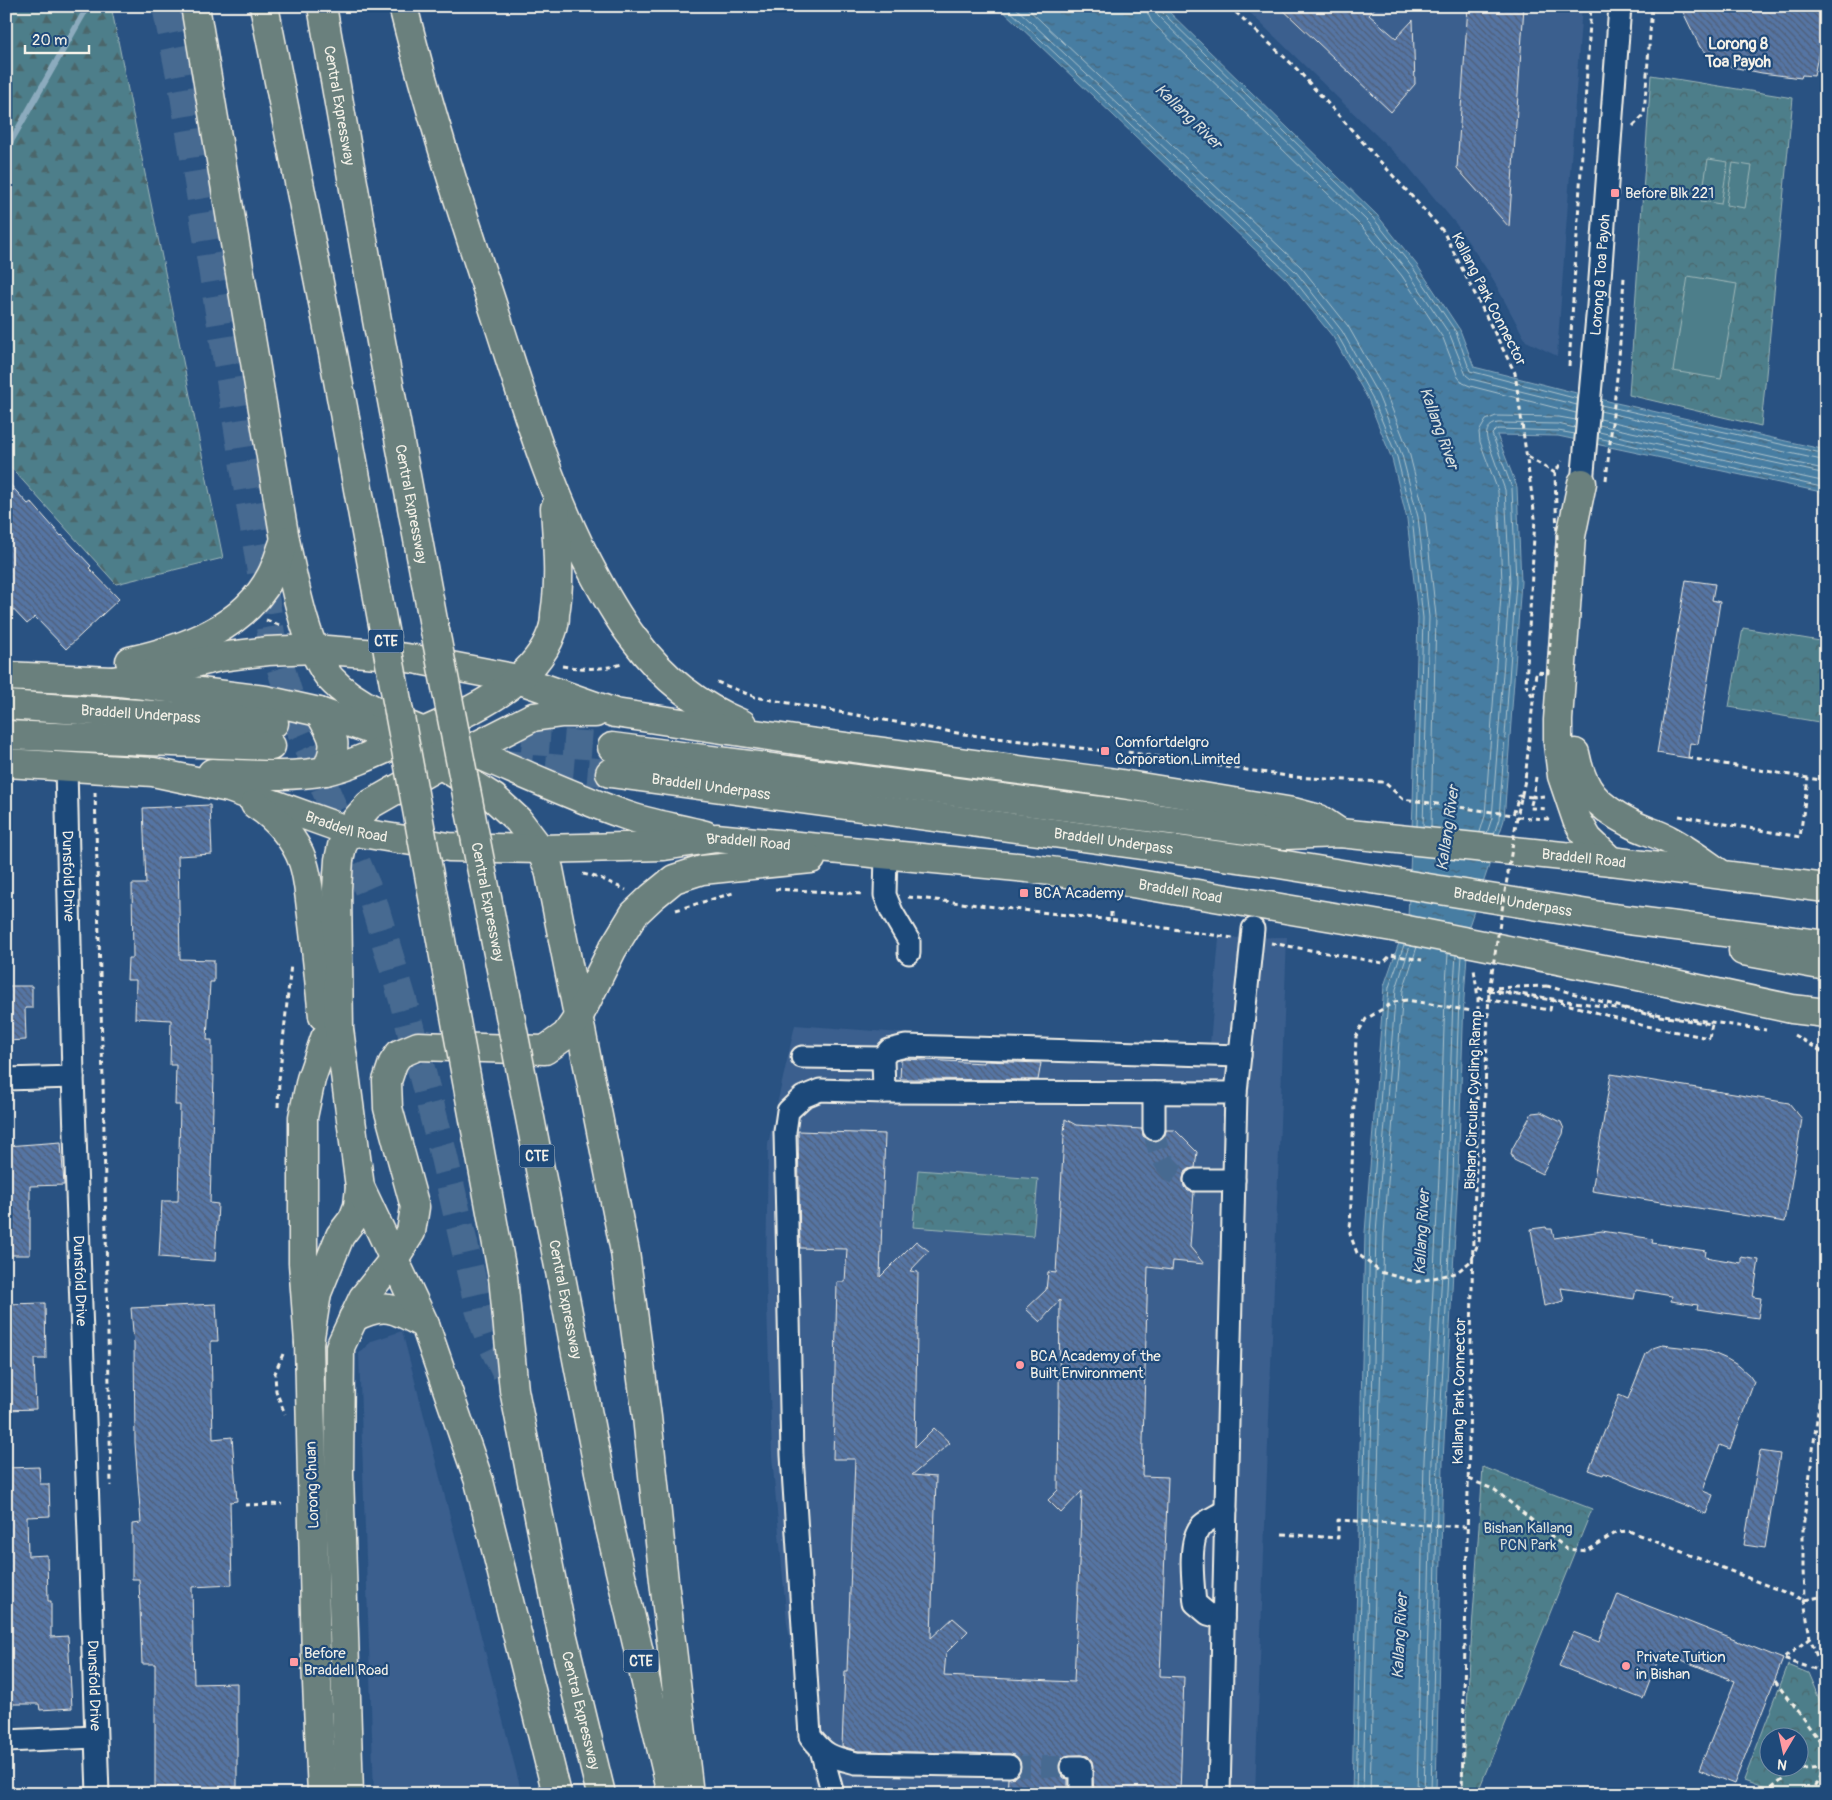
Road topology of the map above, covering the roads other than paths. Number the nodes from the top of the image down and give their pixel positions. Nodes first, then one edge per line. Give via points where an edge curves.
1 (194, 6) edge
2 (264, 6) edge
3 (322, 6) edge
4 (403, 6) edge
5 (1620, 6) edge
6 (1590, 477) joint
7 (554, 491) junction
8 (285, 540) junction
9 (314, 649) junction
10 (1563, 662) junction
11 (6, 676) edge
12 (56, 677) junction
13 (518, 679) junction
14 (112, 680) junction
15 (6, 705) edge
16 (319, 712) junction
17 (615, 713) junction
18 (6, 735) edge
19 (414, 736) junction
20 (809, 742) junction
21 (468, 750) junction
22 (6, 763) edge
23 (441, 764) junction
24 (326, 771) junction
25 (154, 772) junction
26 (66, 778) junction
27 (229, 788) junction
28 (348, 830) junction
29 (1340, 833) junction
30 (716, 838) junction
31 (540, 849) junction
32 (872, 853) junction
33 (1611, 861) junction
34 (1722, 875) junction
35 (1826, 888) edge
36 (1613, 918) junction
37 (1252, 934) road end
38 (1826, 945) edge
39 (909, 953) dead end
40 (1826, 966) edge
41 (1826, 1013) edge
42 (579, 1016) junction
43 (1790, 1022) junction
44 (1826, 1025) edge
45 (326, 1038) junction
46 (1240, 1056) junction
47 (802, 1057) dead end
48 (883, 1058) junction
49 (73, 1077) junction
50 (6, 1079) edge
51 (884, 1092) junction
52 (1154, 1093) junction
53 (1236, 1094) junction
54 (1154, 1129) tunnel mouth
55 (1195, 1180) tunnel mouth
56 (1234, 1180) junction
57 (360, 1187) junction
58 (394, 1260) junction
59 (353, 1318) junction
60 (426, 1325) junction
61 (309, 1343) junction
62 (1226, 1510) junction
63 (1223, 1618) junction
64 (95, 1737) junction
65 (6, 1740) edge
66 (821, 1750) junction
67 (1009, 1766) tunnel mouth
68 (1071, 1767) dead end
69 (98, 1794) edge
70 (322, 1794) edge
71 (349, 1794) edge
72 (557, 1794) edge
73 (601, 1794) edge
74 (672, 1794) edge
75 (689, 1794) edge
76 (832, 1794) edge
77 (1081, 1794) edge
78 (1219, 1794) edge

1 - 8 main road
2 - 73 main road, Central Expressway / CTE, bridge via 335,362 504,1277 514,1390 562,1633
3 - 74 main road, Central Expressway / CTE, bridge via 428,592 610,1528
4 - 7 main road via 421,77
5 - 6 street, Lorong 8 Toa Payoh via 1593,358
6 - 10 main road via 1571,536
7 - 13 main road via 559,580 553,632 535,663
7 - 20 main road via 590,567 629,632 653,663 681,690 720,714 750,727
8 - 9 main road
8 - 12 main road via 263,588 222,628 201,639 146,657
9 - 13 main road via 414,659
9 - 14 main road via 245,653 138,678
9 - 19 main road via 330,678 342,690
10 - 33 main road via 1558,720 1562,776 1576,820 1588,839
10 - 34 main road via 1578,771 1595,799 1623,819 1669,840
11 - 12 main road
12 - 14 main road
13 - 17 main road
13 - 19 main road via 489,700
14 - 16 main road via 265,700
15 - 18 main road, Braddell Underpass via 273,734
16 - 19 main road
16 - 24 main road via 333,735 334,753
17 - 20 main road
17 - 21 main road via 562,713 533,717
19 - 21 main road
19 - 23 main road
19 - 24 main road
20 - 29 main road via 1108,782 1293,812 1319,819
21 - 23 main road
21 - 30 main road via 626,815
22 - 26 main road, Braddell Road
23 - 28 main road via 369,806
23 - 31 main road via 494,798 518,820
24 - 25 main road via 287,775
25 - 26 main road, Braddell Road
25 - 27 main road, Braddell Road
26 - 49 street, Dunsfold Drive
27 - 28 main road, Braddell Road
27 - 45 main road via 260,806 285,829 303,861
28 - 31 main road, Braddell Road via 449,847
28 - 57 main road via 339,860 337,889 339,1029
29 - 33 main road, Braddell Road
29 - 36 main road, Braddell Underpass via 1285,835 611,760
30 - 31 main road, Braddell Road via 664,846
30 - 32 main road, Braddell Road
31 - 42 main road via 549,869
32 - 39 street via 892,912 909,941
32 - 42 main road, Lorong Chuan via 702,870 674,879 634,914
32 - 43 main road, Braddell Road via 1078,874 1392,927 1493,947
33 - 34 main road, Braddell Road
34 - 35 main road, Braddell Road
36 - 38 main road
36 - 40 main road via 1754,954
37 - 46 street
41 - 43 main road, Braddell Road
42 - 58 main road, Lorong Chuan via 566,1035 545,1050 418,1046 399,1054 387,1081 388,1108 414,1207 411,1232
42 - 75 main road via 625,1252
43 - 44 street via 1815,1018
45 - 57 main road via 333,1099 351,1182
45 - 61 main road via 302,1117 303,1263
46 - 48 street via 906,1046 889,1050
46 - 53 street
47 - 48 street
48 - 51 street
49 - 50 street
49 - 64 street, Dunsfold Drive
51 - 52 street
51 - 66 street via 820,1090 804,1097 788,1112 784,1132 794,1484 810,1736
52 - 53 street
52 - 54 street
53 - 56 street
55 - 56 street
56 - 62 street
57 - 58 main road
57 - 61 main road, Lorong Chuan via 353,1219 340,1236 317,1293
58 - 59 main road, Lorong Chuan via 363,1298
58 - 60 main road
59 - 60 main road via 369,1310 386,1308 402,1312
59 - 71 main road, Lorong Chuan via 340,1347 338,1388
60 - 72 main road via 479,1481
61 - 70 main road, Lorong Chuan
62 - 63 street
62 - 63 street via 1201,1526 1194,1540 1196,1603 1208,1614
63 - 78 street
64 - 65 street
64 - 69 street, Dunsfold Drive
66 - 67 street via 856,1763
66 - 76 street
68 - 77 street via 1081,1767

